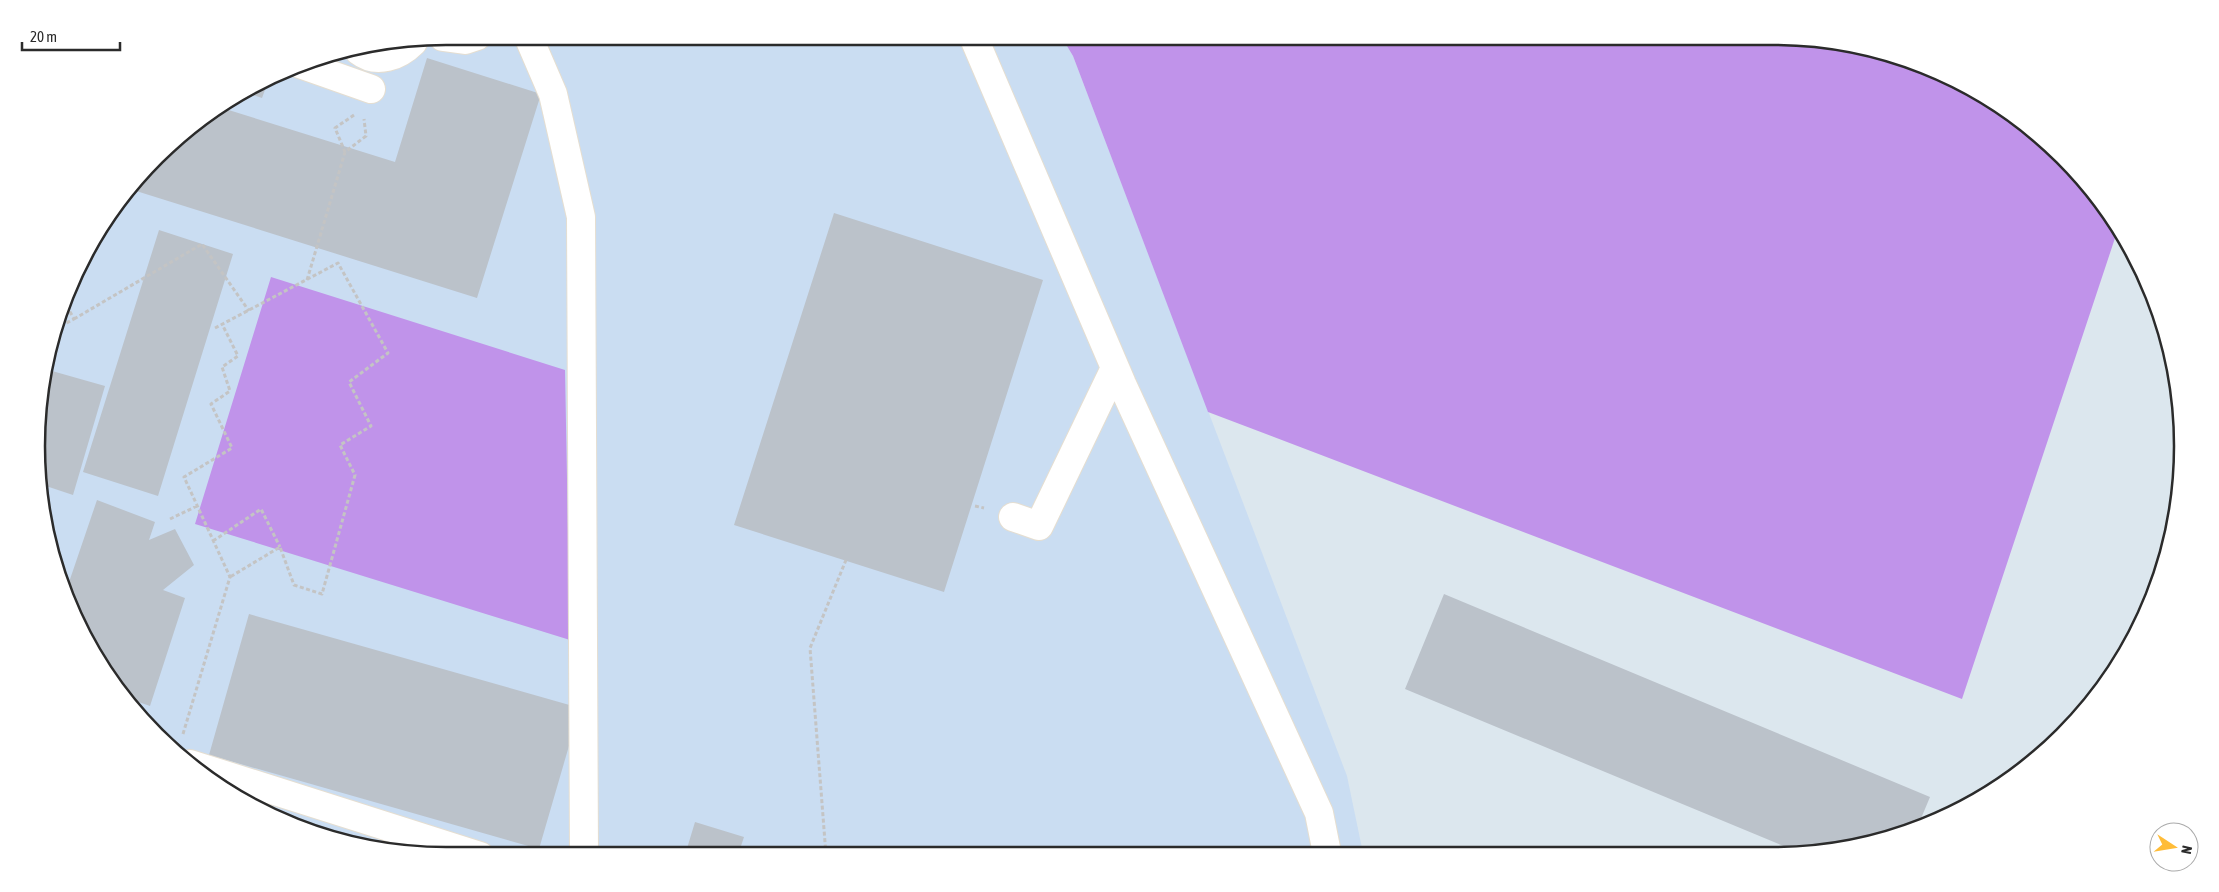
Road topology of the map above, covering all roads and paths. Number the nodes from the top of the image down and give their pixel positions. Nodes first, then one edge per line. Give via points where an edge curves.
1 (532, 45) edge
2 (978, 45) edge
3 (408, 47) edge
4 (315, 67) edge
5 (370, 77) edge
6 (344, 152) junction
7 (307, 280) junction
8 (69, 310) edge
9 (249, 311) junction
10 (74, 319) junction
11 (64, 324) edge
12 (222, 324) junction
13 (215, 328) dead end
14 (1116, 368) junction
15 (197, 506) junction
16 (1013, 518) dead end
17 (170, 519) dead end
18 (213, 541) junction
19 (280, 547) junction
20 (846, 560) dead end
21 (230, 577) junction
22 (186, 750) edge
23 (192, 755) edge
24 (454, 847) edge
25 (584, 847) edge
26 (825, 847) edge
27 (1326, 847) edge

1 - 25 lane via 553,94 581,216
2 - 14 lane
3 - 5 lane via 390,57
4 - 5 lane
5 - 6 path via 366,136
5 - 6 path via 335,128
6 - 7 path
7 - 9 path
7 - 19 path via 338,263 388,353 349,382 371,426 340,445 355,475 322,594 294,585
8 - 10 path
9 - 10 path via 202,244
9 - 12 path
10 - 11 path
12 - 13 path
12 - 15 path via 238,356 222,366 230,391 211,404 232,448 184,477
14 - 16 lane via 1039,526
14 - 27 lane via 1319,813
15 - 17 path
15 - 18 path
18 - 19 path via 261,509
18 - 21 path
19 - 21 path
20 - 26 path via 810,648
21 - 22 path
23 - 24 lane

